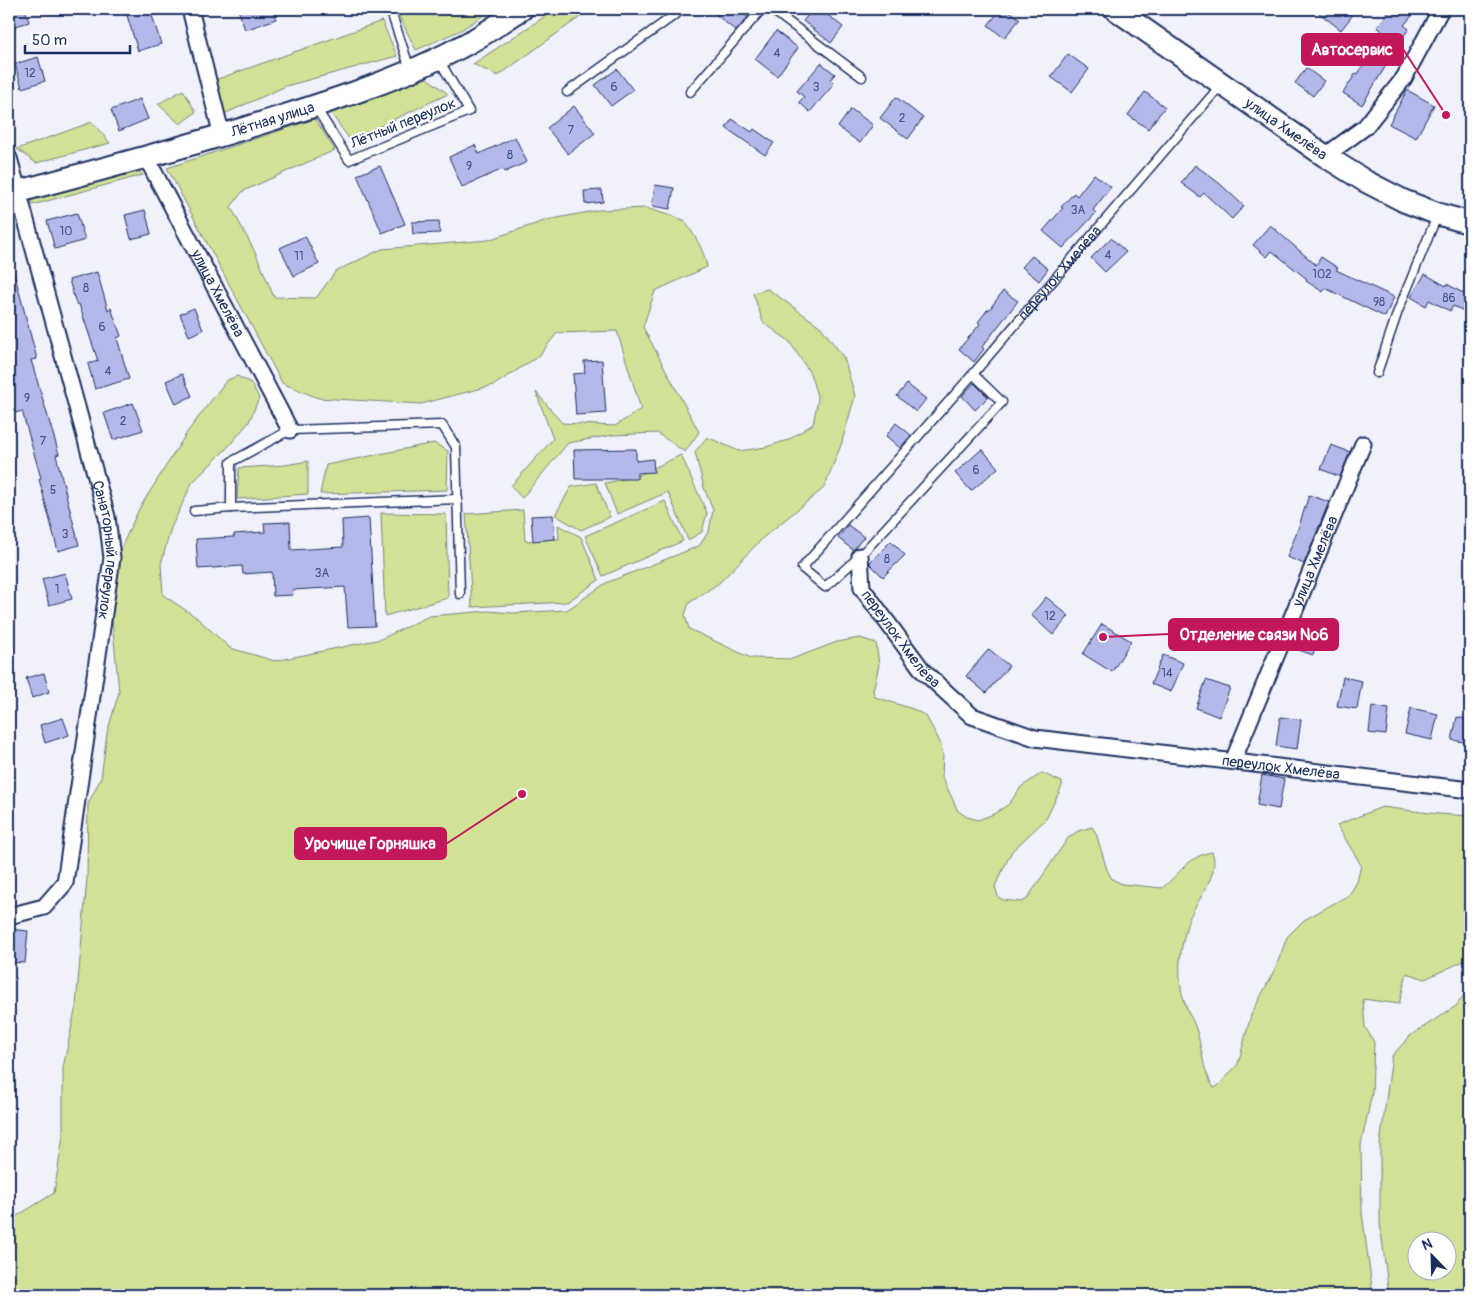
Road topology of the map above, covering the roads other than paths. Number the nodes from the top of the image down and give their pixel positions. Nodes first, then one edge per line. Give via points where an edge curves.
1 (190, 9) edge
2 (390, 9) edge
3 (522, 9) edge
4 (683, 9) edge
5 (762, 9) edge
6 (771, 9) edge
7 (1115, 9) edge
8 (1441, 9) edge
9 (438, 58) junction
10 (411, 71) junction
11 (862, 77) dead end
12 (1222, 83) junction
13 (567, 92) dead end
14 (690, 92) dead end
15 (316, 107) junction
16 (222, 136) junction
17 (1325, 156) junction
18 (146, 157) junction
19 (9, 158) edge
20 (13, 193) edge
21 (1438, 214) junction
22 (1470, 223) edge
23 (1376, 373) dead end
24 (973, 374) junction
25 (290, 430) junction
26 (1363, 444) dead end
27 (458, 499) junction
28 (231, 508) junction
29 (194, 511) dead end
30 (860, 556) junction
31 (460, 594) dead end
32 (1233, 761) junction
33 (1470, 790) edge
34 (9, 916) edge

1 - 16 street
2 - 10 lane
3 - 9 street, Лётная улица
4 - 13 lane
5 - 14 lane
6 - 11 lane
7 - 12 street, улица Хмелёва
8 - 17 street via 1404,78 1365,128
9 - 10 street, Лётная улица
9 - 15 lane, Лётный переулок via 469,111 349,160
10 - 15 street, Лётная улица
12 - 17 street, улица Хмелёва
12 - 24 lane, переулок Хмелёва
15 - 16 street, Лётная улица
16 - 18 street, Лётная улица
17 - 21 street, улица Хмелёва via 1365,181
18 - 20 street, Лётная улица
18 - 25 street, улица Хмелёва
19 - 20 street, Санаторный переулок
20 - 34 street, Санаторный переулок via 107,517 112,558 66,883 44,907
21 - 22 street, улица Хмелёва
21 - 23 lane
24 - 30 lane via 1002,402
24 - 30 lane, переулок Хмелёва via 802,568 825,587
25 - 27 lane via 442,425 456,447
25 - 28 lane via 231,462
26 - 32 street, улица Хмелёва
27 - 28 lane
27 - 31 lane
28 - 29 lane
30 - 32 street, переулок Хмелёва via 862,588 923,671 972,716 1035,738
32 - 33 street, переулок Хмелёва

